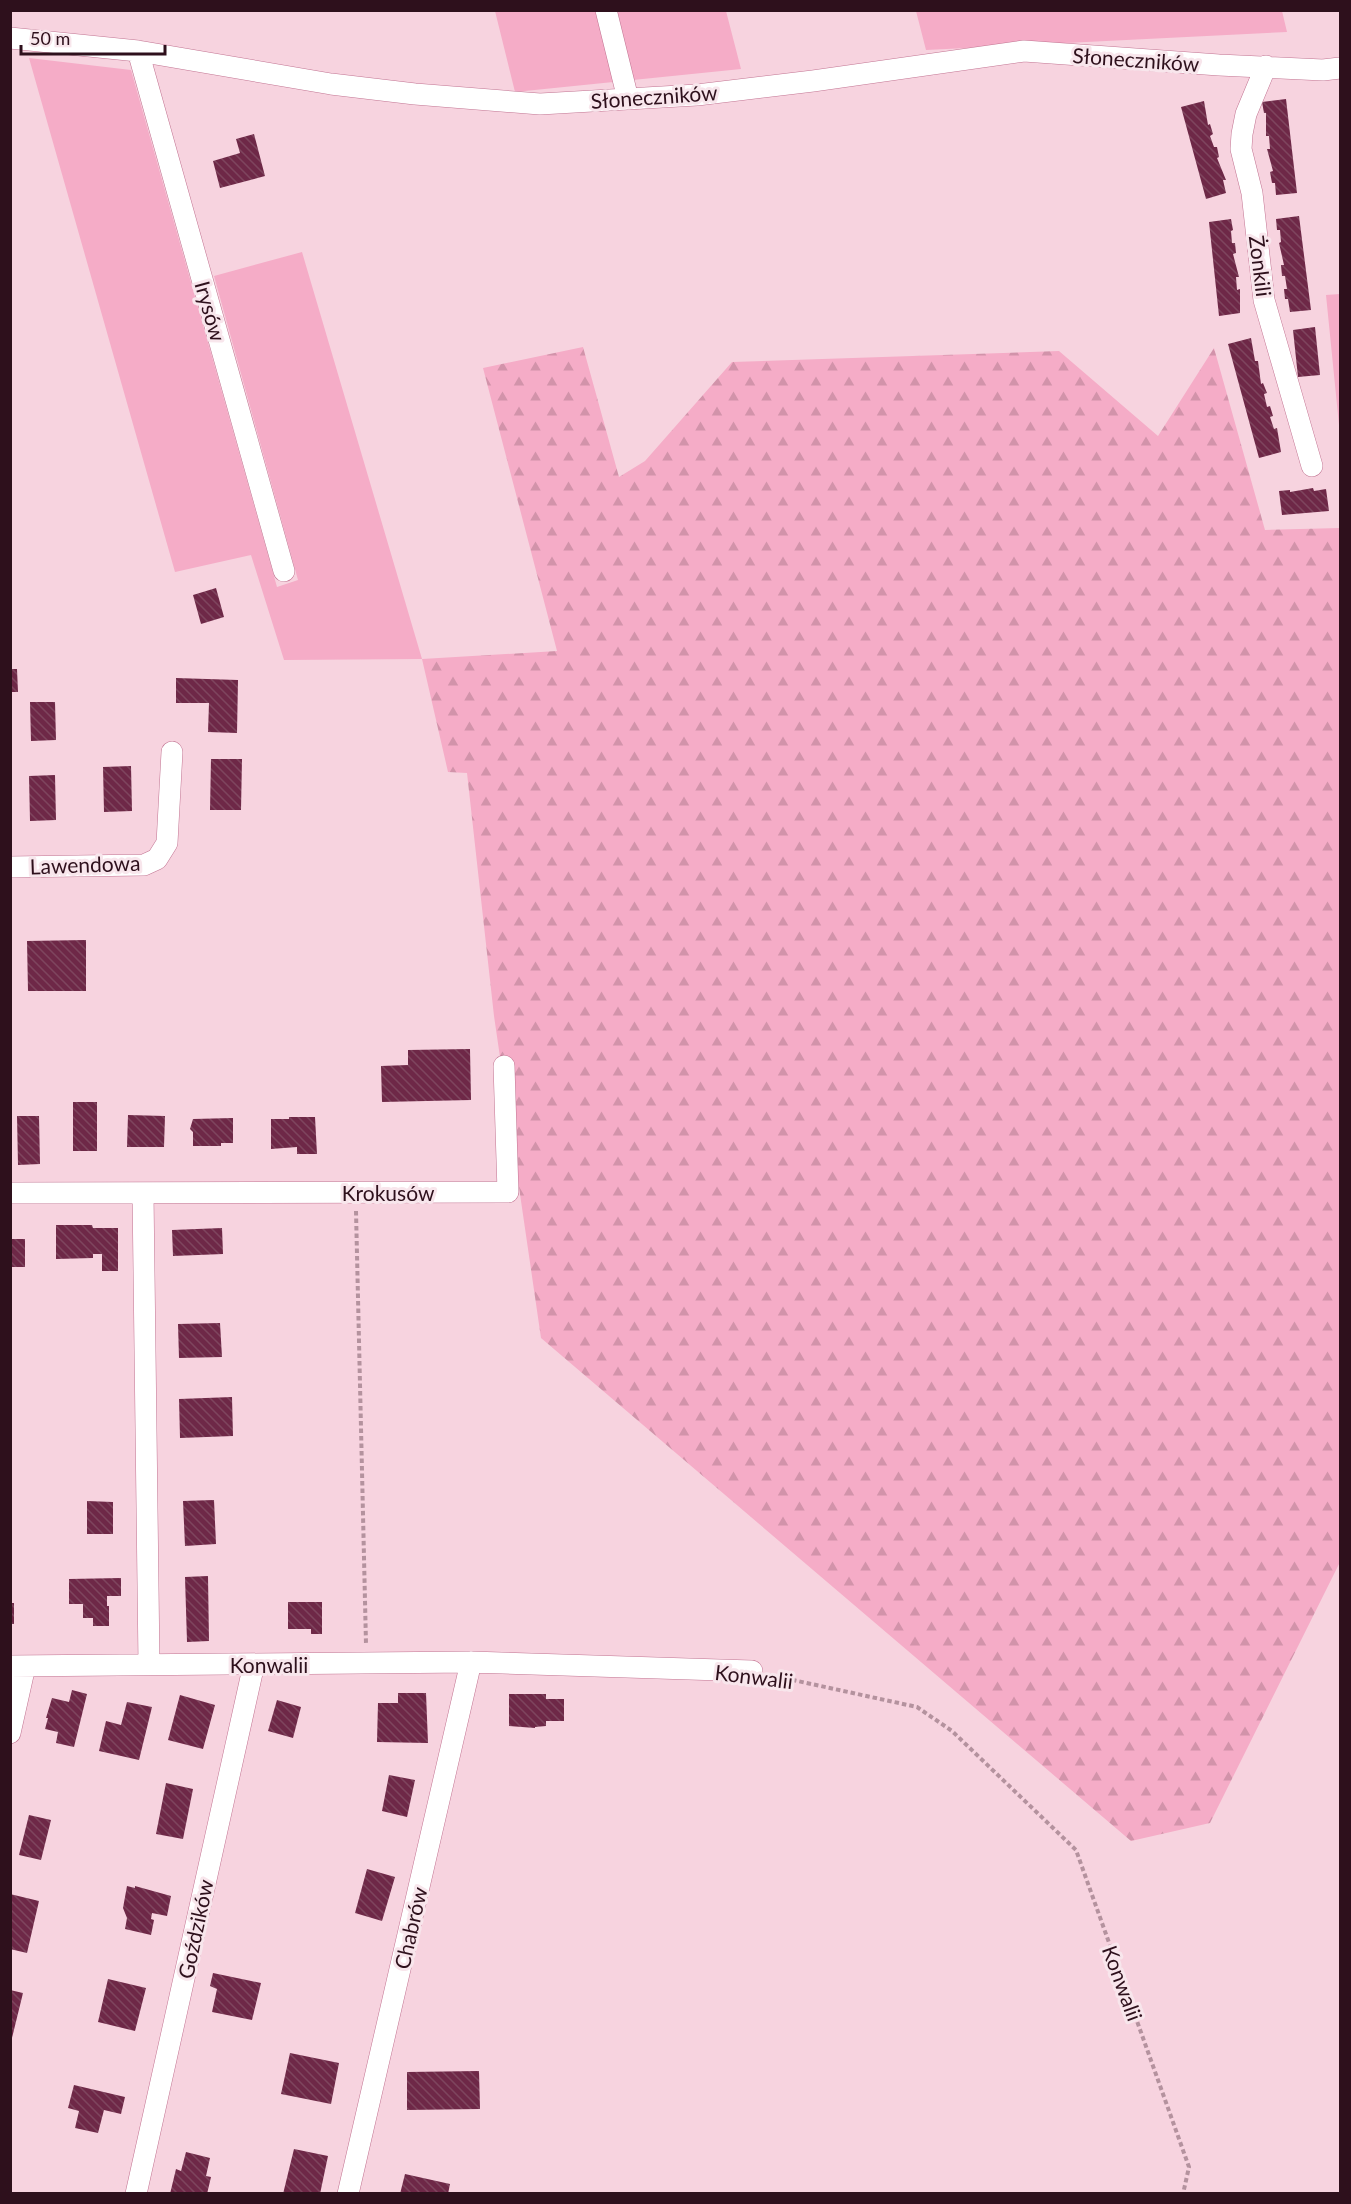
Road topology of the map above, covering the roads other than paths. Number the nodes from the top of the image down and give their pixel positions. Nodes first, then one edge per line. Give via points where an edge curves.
1 (606, 10) edge
2 (10, 38) edge
3 (138, 51) junction
4 (1266, 66) junction
5 (1341, 68) edge
6 (628, 99) junction
7 (1312, 466) dead end
8 (284, 572) dead end
9 (172, 752) dead end
10 (10, 867) edge
11 (504, 1066) dead end
12 (10, 1193) edge
13 (143, 1193) junction
14 (471, 1662) junction
15 (149, 1664) junction
16 (254, 1664) junction
17 (18, 1666) edge
18 (752, 1671) road end
19 (10, 1733) edge
20 (136, 2193) edge
21 (348, 2193) edge

1 - 6 street
2 - 3 street, Słoneczników
3 - 6 street, Słoneczników via 331,84 415,94 540,104
3 - 8 street, Irysów
4 - 5 street, Słoneczników
4 - 6 street, Słoneczników via 1024,51 813,81
4 - 7 street, Żonkili via 1246,114 1242,148 1252,193 1264,300
9 - 10 street, Lawendowa via 167,843 157,859 144,865
11 - 13 street, Krokusów via 508,1192
12 - 13 street, Krokusów
13 - 15 street
14 - 16 street, Konwalii
14 - 18 street, Konwalii
14 - 21 street, Chabrów
15 - 16 street, Konwalii
15 - 17 street, Konwalii
16 - 20 street, Goździków
17 - 19 street

